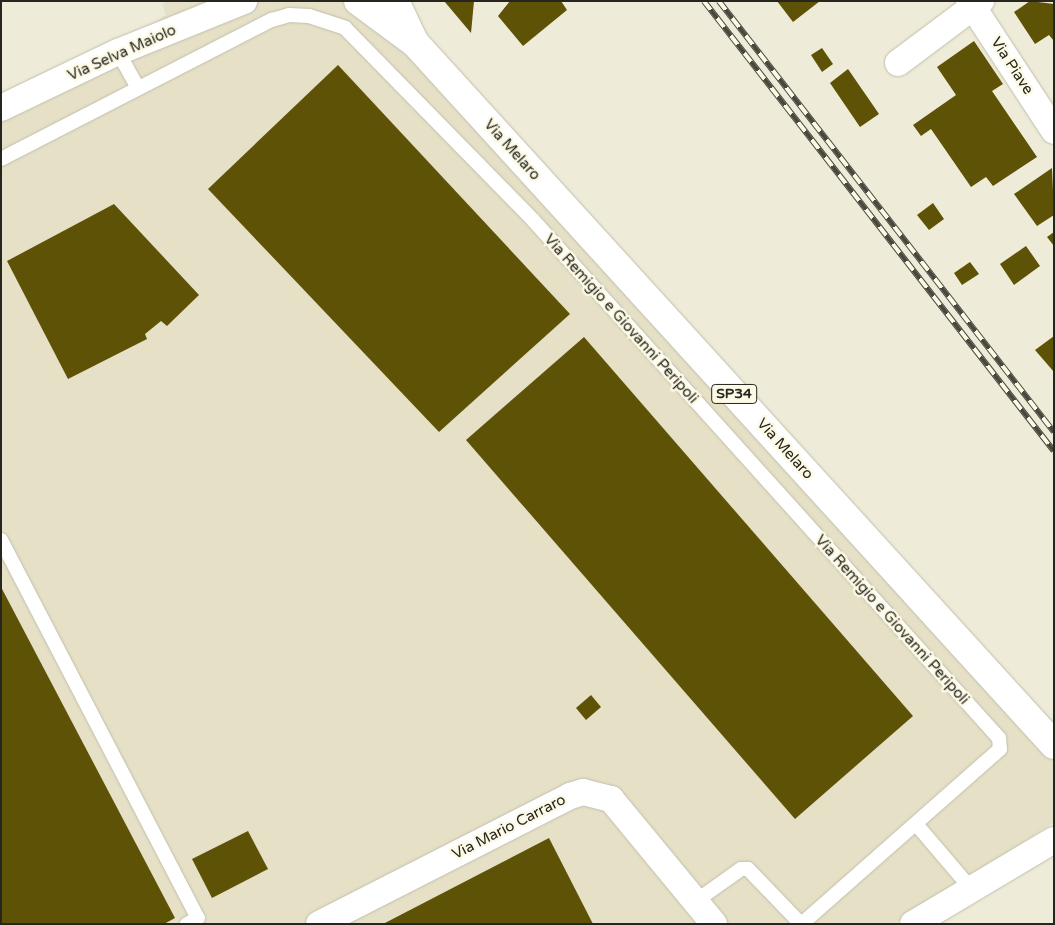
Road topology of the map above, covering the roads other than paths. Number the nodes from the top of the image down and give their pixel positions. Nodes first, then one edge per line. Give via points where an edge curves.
1 (244, 1) edge
2 (358, 1) edge
3 (395, 1) edge
4 (412, 1) edge
5 (974, 3) edge
6 (414, 43) junction
7 (118, 52) junction
8 (898, 64) dead end
9 (137, 86) junction
10 (1, 108) edge
11 (1054, 131) edge
12 (1, 159) edge
13 (1, 540) edge
14 (1054, 744) edge
15 (916, 824) junction
16 (1054, 840) edge
17 (973, 891) junction
18 (696, 901) junction
19 (187, 924) edge
20 (319, 924) edge
21 (714, 924) edge
22 (913, 924) edge

1 - 7 street, Via Selva Maiolo
2 - 6 main road, Via Melaro / SP34
3 - 6 main road, Via Melaro / SP34
4 - 6 street
5 - 8 street
5 - 11 street, Via Piave
6 - 14 main road, Via Melaro / SP34
7 - 9 lane
7 - 10 street, Via Selva Maiolo
9 - 12 lane, Via Remigio e Giovanni Peripoli
9 - 15 lane, Via Remigio e Giovanni Peripoli via 272,20 289,15 309,16 345,28 533,220 999,738 1000,749
13 - 19 lane via 198,918
15 - 17 lane
15 - 18 lane, Via Remigio e Giovanni Peripoli via 805,921 799,922 748,869 741,869
16 - 17 street
17 - 22 street
18 - 20 street, Via Mario Carraro via 611,800 583,792
18 - 21 street, Via Mario Carraro

